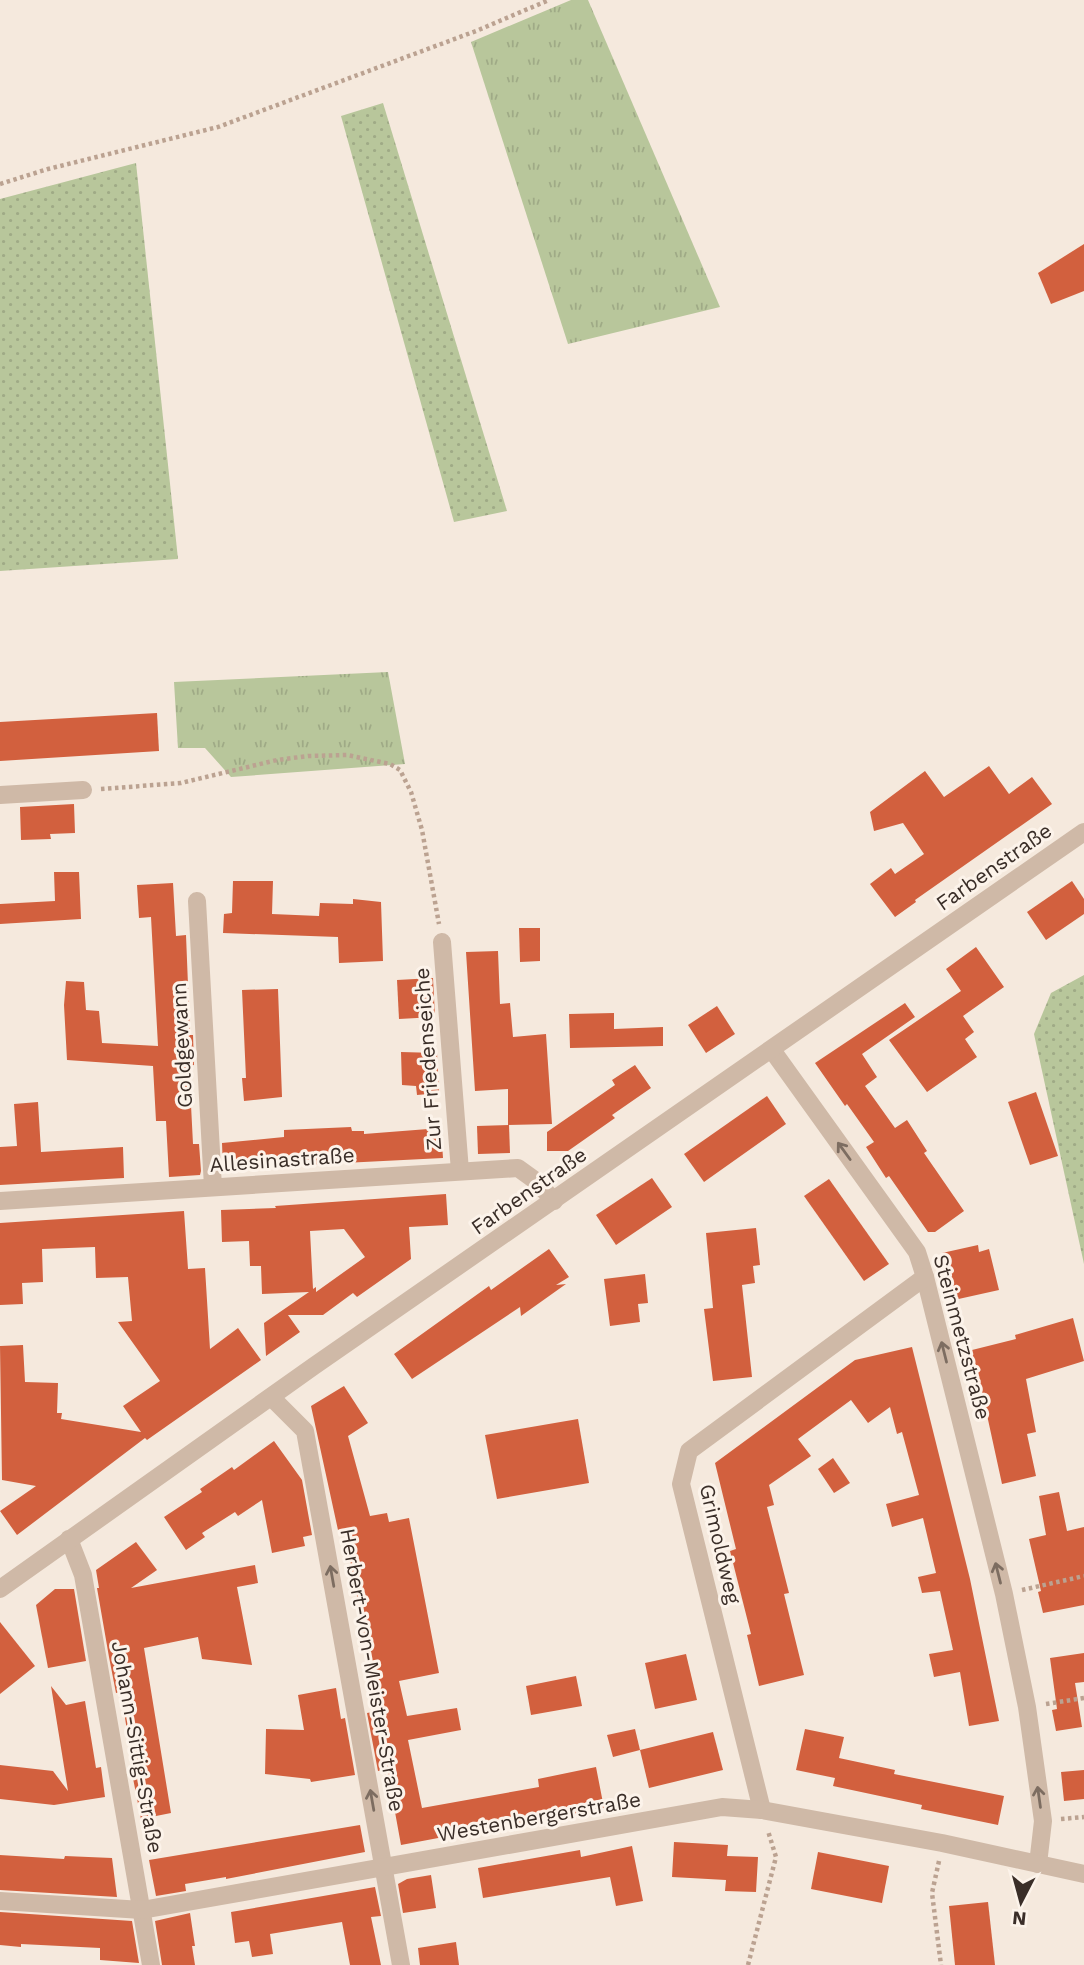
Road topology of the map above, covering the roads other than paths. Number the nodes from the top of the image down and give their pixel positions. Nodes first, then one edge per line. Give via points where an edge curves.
1 (83, 790) road end
2 (0, 795) edge
3 (1084, 832) edge
4 (197, 901) dead end
5 (442, 942) road end
6 (772, 1049) junction
7 (460, 1171) junction
8 (213, 1187) junction
9 (0, 1201) edge
10 (554, 1201) junction
11 (925, 1277) junction
12 (271, 1397) junction
13 (69, 1539) junction
14 (0, 1587) edge
15 (762, 1810) junction
16 (1038, 1864) junction
17 (384, 1867) junction
18 (1084, 1874) edge
19 (0, 1901) edge
20 (142, 1910) junction
21 (151, 1965) edge
22 (401, 1965) edge

1 - 2 street
3 - 6 street, Farbenstraße
4 - 8 street, Goldgewann
5 - 7 street, Zur Friedenseiche
6 - 10 street, Farbenstraße
11 -> 6 street, Steinmetzstraße via 917,1252
7 - 8 street, Allesinastraße
7 - 10 street, Allesinastraße via 518,1168
8 - 9 street, Allesinastraße
10 - 12 street, Farbenstraße
11 - 15 street, Grimoldweg via 689,1451 681,1484
16 -> 11 street, Steinmetzstraße via 1042,1821 1027,1707 1004,1594
12 - 13 street, Farbenstraße
17 -> 12 street, Herbert-von-Meister-Straße via 305,1431
13 - 14 street, Farbenstraße
13 - 20 street, Johann-Sittig-Straße via 83,1575
15 - 16 street, Westenbergerstraße
15 - 17 street, Westenbergerstraße via 722,1807
16 - 18 street, Westenbergerstraße
17 - 20 street, Westenbergerstraße
17 - 22 street, Herbert-von-Meister-Straße
19 - 20 street, Westenbergerstraße
20 - 21 street, Johann-Sittig-Straße

